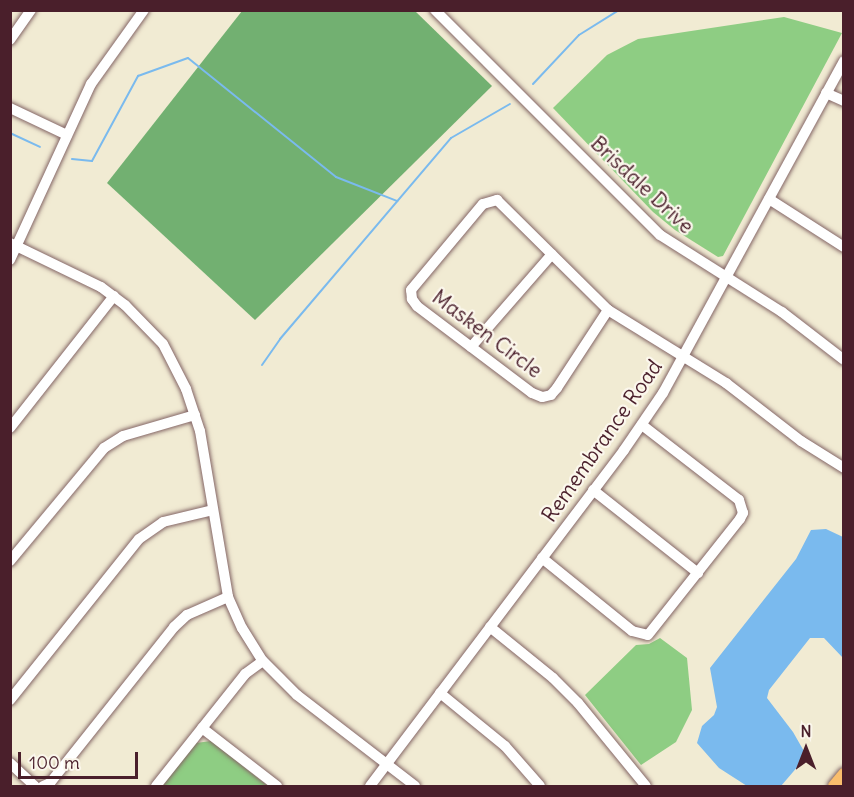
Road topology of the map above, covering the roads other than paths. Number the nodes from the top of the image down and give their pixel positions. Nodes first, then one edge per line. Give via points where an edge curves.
1 (31, 10) edge
2 (144, 10) edge
3 (435, 10) edge
4 (10, 40) edge
5 (843, 61) edge
6 (826, 93) junction
7 (843, 101) edge
8 (10, 108) edge
9 (67, 135) junction
10 (769, 200) junction
11 (14, 245) edge
12 (843, 247) edge
13 (552, 254) junction
14 (10, 260) edge
15 (727, 278) junction
16 (114, 296) junction
17 (609, 310) junction
18 (471, 347) junction
19 (684, 357) junction
20 (843, 360) edge
21 (195, 415) junction
22 (642, 425) junction
23 (10, 428) edge
24 (843, 468) edge
25 (593, 490) junction
26 (213, 510) junction
27 (542, 558) junction
28 (10, 561) edge
29 (698, 573) junction
30 (228, 597) junction
31 (490, 627) junction
32 (263, 661) junction
33 (440, 693) junction
34 (10, 700) edge
35 (202, 728) junction
36 (10, 763) edge
37 (386, 765) junction
38 (843, 774) edge
39 (35, 786) edge
40 (44, 786) edge
41 (156, 786) edge
42 (277, 786) edge
43 (370, 786) edge
44 (415, 786) edge
45 (540, 786) edge
46 (646, 786) edge
47 (834, 786) edge

1 - 4 street
2 - 9 street via 100,69
3 - 15 street, Brisdale Drive via 660,235
5 - 6 street, Remembrance Road
6 - 7 street
6 - 10 street, Remembrance Road
8 - 9 street
9 - 11 street
10 - 12 street
10 - 15 street, Remembrance Road
11 - 14 street
11 - 16 street
13 - 17 street, Masken Circle
13 - 18 street
13 - 18 street, Masken Circle via 502,203 492,200 483,204 411,290 411,299 417,306
15 - 19 street, Remembrance Road
15 - 20 street, Brisdale Drive via 782,312
16 - 21 street via 163,345
16 - 23 street
17 - 18 street, Masken Circle via 557,388 546,396 532,393
17 - 19 street, Masken Circle
19 - 22 street, Remembrance Road
19 - 24 street, Masken Circle
21 - 26 street
21 - 28 street via 123,436 104,448
22 - 25 street, Remembrance Road
22 - 29 street via 739,500 742,507 740,519
25 - 27 street, Remembrance Road
25 - 29 street
26 - 30 street
26 - 34 street via 163,522 139,539
27 - 29 street via 640,635 654,630
27 - 31 street, Remembrance Road
30 - 32 street
30 - 40 street via 187,615 174,627
31 - 33 street, Remembrance Road
31 - 46 street via 578,702
32 - 35 street via 245,674
32 - 37 street via 297,695
33 - 37 street, Remembrance Road
33 - 45 street via 505,746
35 - 41 street
35 - 42 street
36 - 39 street
37 - 43 street, Remembrance Road
37 - 44 street
38 - 47 main road

